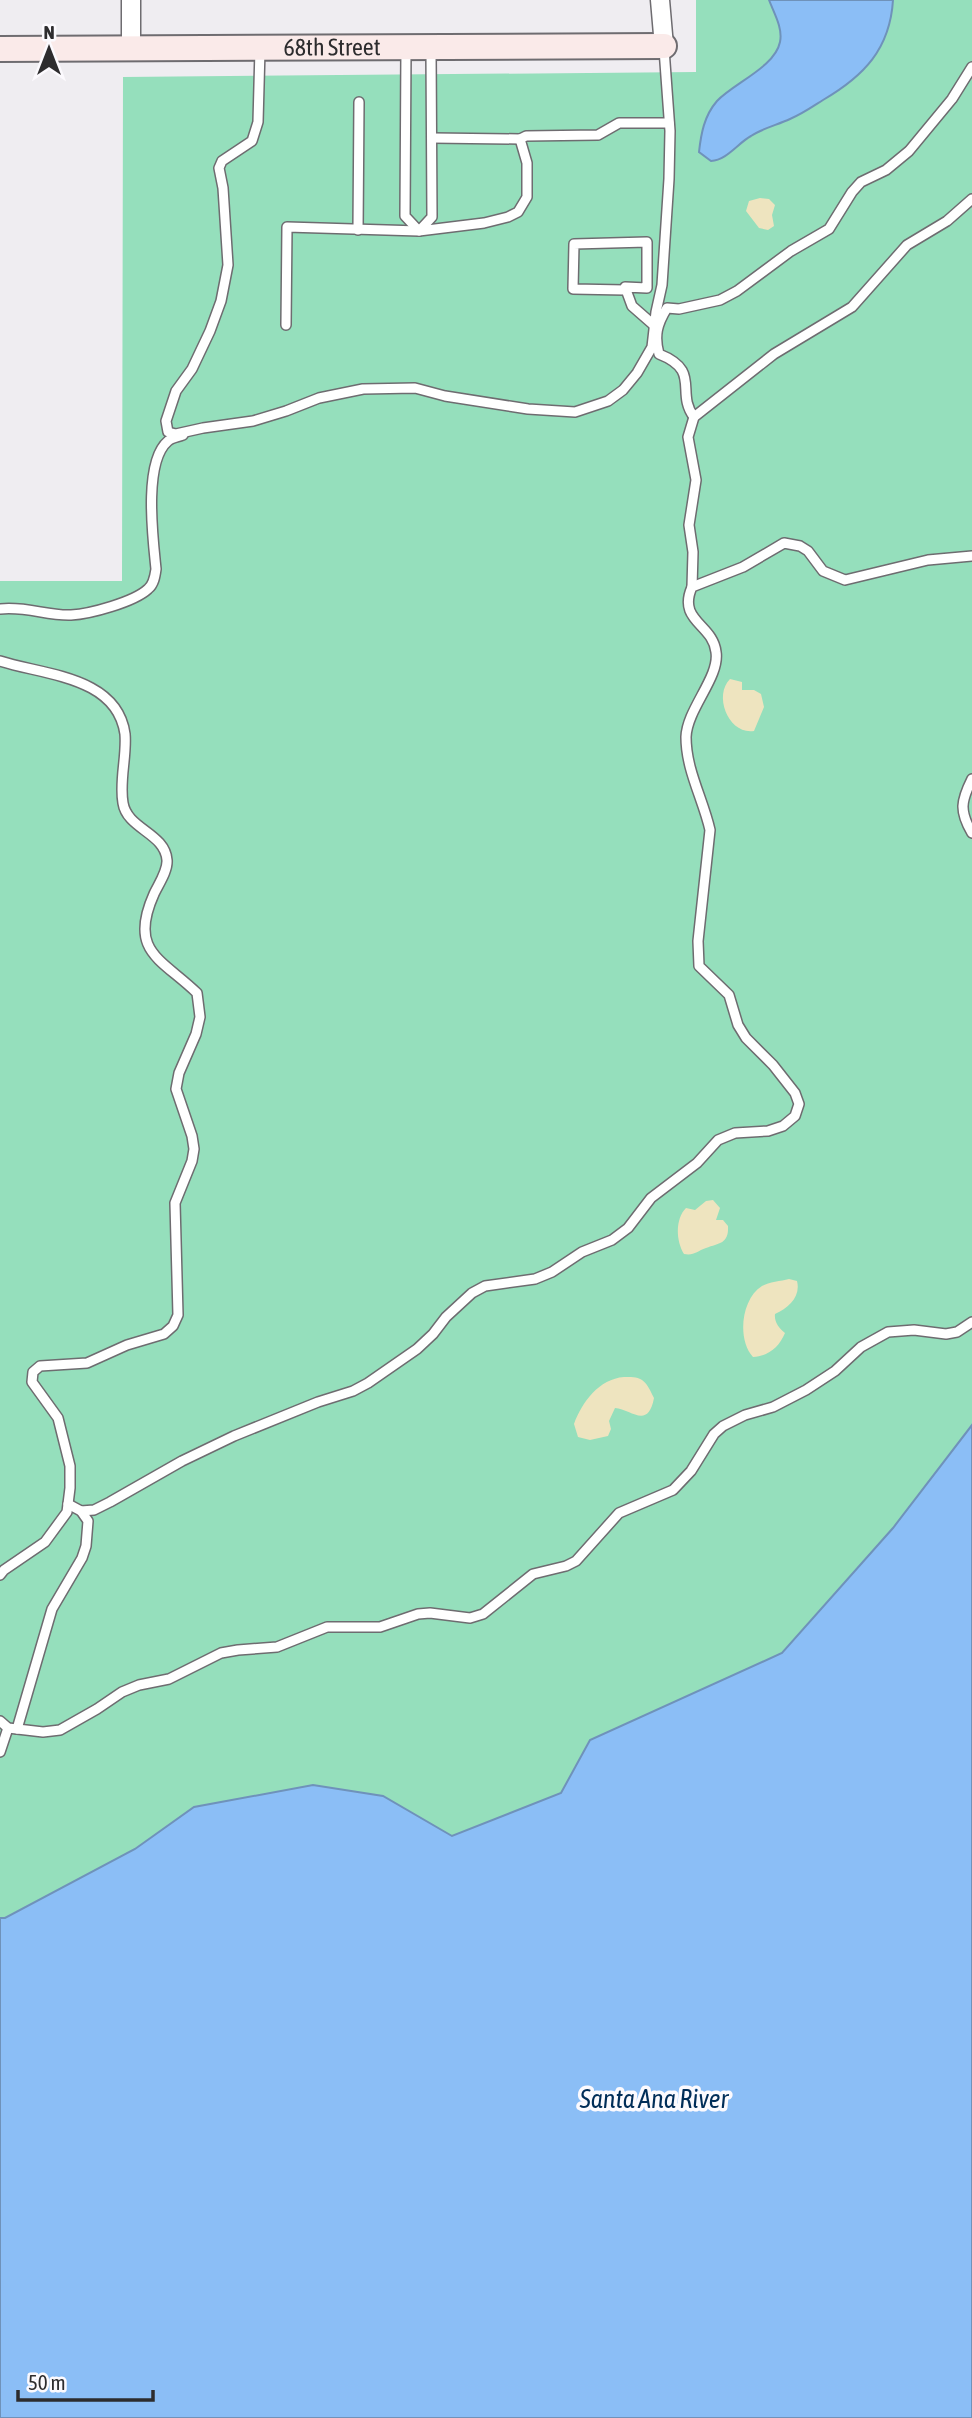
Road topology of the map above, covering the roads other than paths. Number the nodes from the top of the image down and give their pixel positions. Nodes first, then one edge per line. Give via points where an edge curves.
1 (131, 0) edge
2 (660, 0) edge
3 (406, 46) junction
4 (431, 46) junction
5 (664, 46) junction
6 (131, 47) junction
7 (260, 47) junction
8 (0, 49) edge
9 (972, 67) edge
10 (359, 102) dead end
11 (669, 123) junction
12 (432, 138) junction
13 (520, 139) junction
14 (972, 199) edge
15 (358, 230) junction
16 (419, 232) junction
17 (625, 290) junction
18 (659, 299) junction
19 (667, 308) junction
20 (286, 325) dead end
21 (656, 327) junction
22 (656, 342) junction
23 (694, 417) junction
24 (972, 556) edge
25 (692, 587) junction
26 (0, 609) edge
27 (0, 661) edge
28 (972, 779) edge
29 (972, 833) edge
30 (972, 1322) edge
31 (68, 1504) junction
32 (80, 1511) junction
33 (0, 1575) edge
34 (0, 1721) edge
35 (13, 1728) junction
36 (0, 1752) edge

1 - 6 street
2 - 5 street
3 - 4 street, 68th Street
3 - 7 street, 68th Street
3 - 16 lane via 405,216
4 - 5 street, 68th Street
4 - 12 lane
5 - 11 lane
6 - 7 street, 68th Street
6 - 8 street, 68th Street
7 - 21 lane via 258,122 251,141 219,168 228,265 221,300 192,369 176,391 166,421 168,432 254,421 363,389 415,388 528,409 575,412 608,401 623,390 652,347
9 - 19 lane via 909,151 861,182 829,229 720,300
10 - 15 lane
11 - 13 lane via 619,123 598,135
11 - 18 lane
12 - 13 lane
12 - 16 lane via 432,217
13 - 16 lane via 528,180 527,197 518,212 484,223
14 - 23 lane via 947,221 907,245 852,307 774,354
15 - 16 lane
15 - 20 lane via 287,227
17 - 17 lane via 647,288 647,243 574,244 573,289
17 - 21 lane via 632,306
18 - 19 lane
18 - 21 lane
19 - 21 lane
21 - 22 lane
22 - 23 lane via 659,354 680,366 688,409
22 - 26 lane via 643,370 620,396 582,413 525,411 404,392 365,391 257,423 180,436 167,442 150,486 156,569 149,589 107,607 70,615
23 - 25 lane via 688,438 696,480 689,525
24 - 25 lane via 928,560 845,580 823,571 800,545 784,543 743,567
25 - 32 lane via 687,597 690,614 713,640 716,652 716,663 686,736 693,780 710,830 699,966 729,995 746,1038 794,1093 799,1104 795,1116 768,1131 735,1133 718,1140 697,1163 651,1198 628,1228 612,1240 535,1279 485,1286 472,1293 417,1349 354,1391 244,1431 94,1510
27 - 31 lane via 79,682 105,697 116,710 125,736 123,804 130,819 159,842 168,863 150,902 146,939 150,952 197,993 200,1005 196,1034 178,1073 176,1089 194,1149 175,1203 178,1315 173,1326 164,1334 87,1363 40,1366 33,1372 32,1382 58,1418 70,1466
28 - 29 lane via 962,806
30 - 35 lane via 946,1334 888,1332 806,1390 723,1426 674,1490 619,1513 576,1561 533,1574 483,1614 470,1618 430,1613 380,1627 327,1627 276,1647 221,1653 169,1679 122,1692 60,1730
31 - 32 lane
31 - 33 lane via 45,1542
32 - 35 lane via 88,1521 82,1558 52,1609
34 - 35 lane
35 - 36 lane

